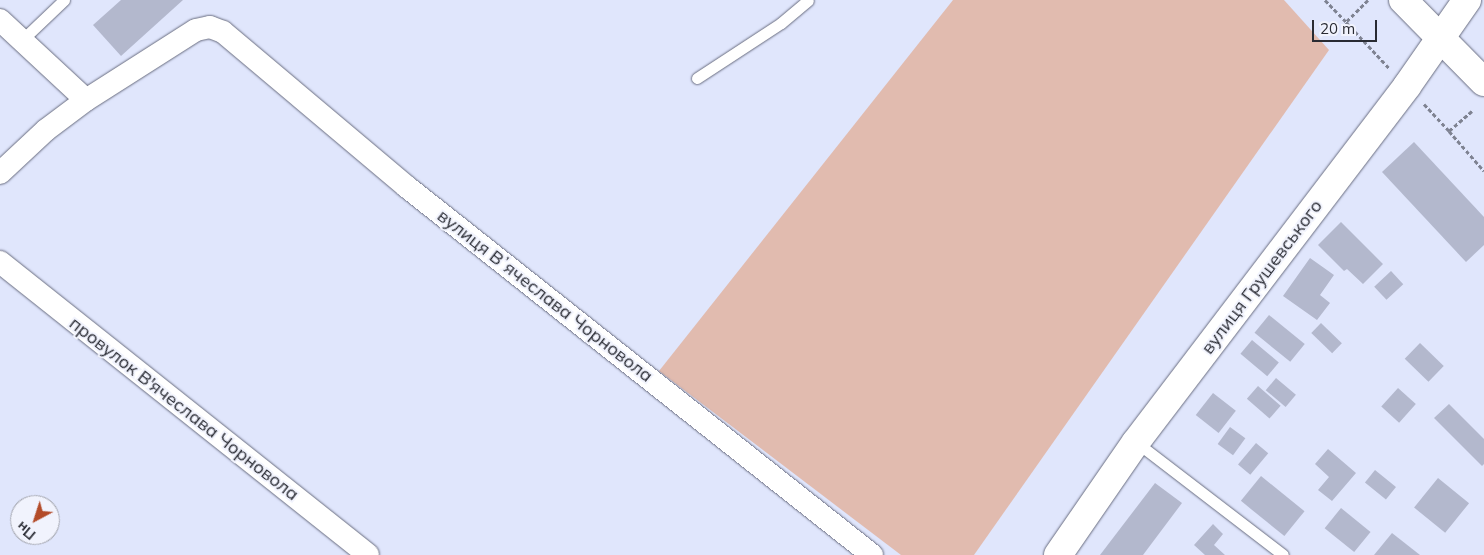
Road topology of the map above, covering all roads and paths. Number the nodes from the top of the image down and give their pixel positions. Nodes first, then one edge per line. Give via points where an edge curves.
1 (64, 0) edge
2 (808, 0) edge
3 (1325, 0) edge
4 (1368, 0) edge
5 (1403, 0) edge
6 (1467, 0) edge
7 (0, 20) edge
8 (1346, 22) junction
9 (22, 40) junction
10 (1442, 40) junction
11 (1390, 70) dead end
12 (697, 78) dead end
13 (1484, 82) edge
14 (1418, 99) dead end
15 (86, 100) junction
16 (1472, 111) dead end
17 (1449, 131) junction
18 (1484, 171) edge
19 (0, 173) edge
20 (0, 262) edge
21 (1136, 442) junction
22 (368, 555) edge
23 (872, 555) edge
24 (1058, 555) edge
25 (1283, 555) edge

1 - 9 lane
2 - 12 lane via 780,23
3 - 8 path
4 - 8 path
5 - 10 main road
6 - 10 main road, вулиця Грушевського
7 - 9 street
8 - 11 path
9 - 15 street
10 - 13 main road
10 - 21 main road, вулиця Грушевського
14 - 17 path
15 - 19 street via 46,130
15 - 23 street, вулиця Вʼячеслава Чорновола via 196,30 210,27 222,32 407,187
16 - 17 path
17 - 18 path
20 - 22 street, провулок В'ячеслава Чорновола
21 - 24 main road, вулиця Грушевського
21 - 25 lane

